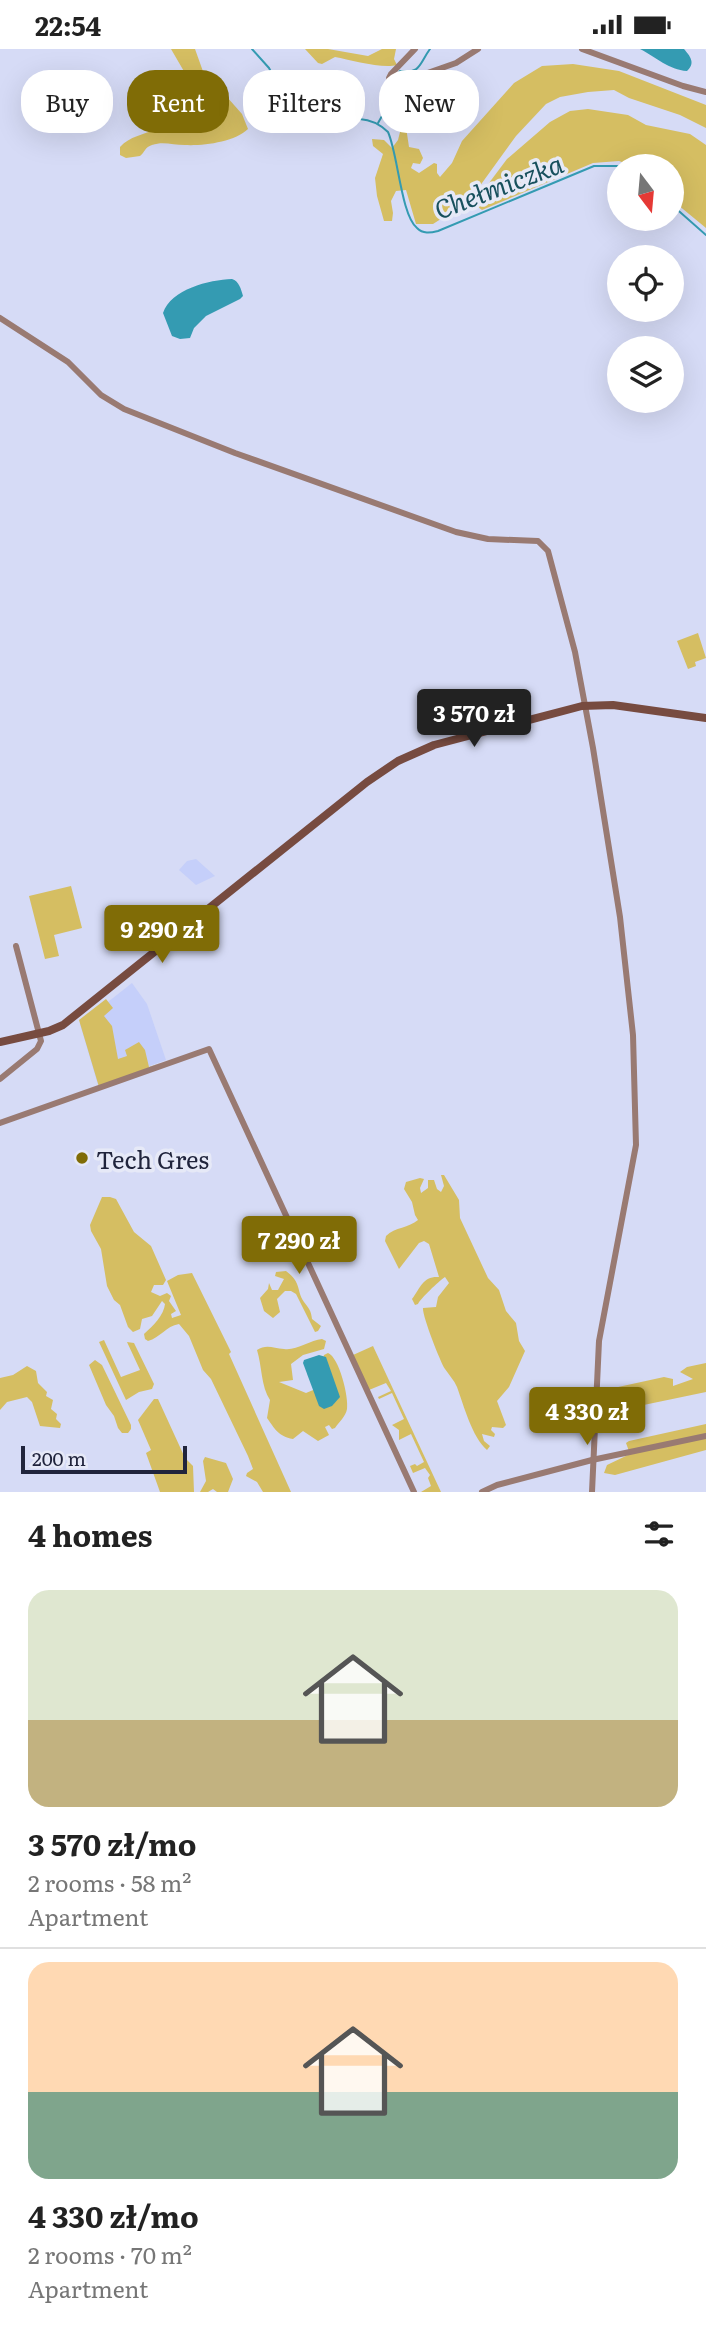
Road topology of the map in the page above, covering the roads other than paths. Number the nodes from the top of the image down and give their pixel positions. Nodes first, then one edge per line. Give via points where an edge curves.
1 (415, 49) edge
2 (478, 49) edge
3 (582, 49) edge
4 (706, 92) edge
5 (0, 318) edge
6 (586, 705) junction
7 (706, 718) edge
8 (16, 946) dead end
9 (38, 1034) junction
10 (0, 1042) edge
11 (0, 1079) edge
12 (0, 1123) edge
13 (706, 1436) edge
14 (592, 1460) junction
15 (414, 1492) edge
16 (482, 1492) edge
17 (592, 1492) edge

1 - 2 street via 389,76 393,83 456,63
3 - 4 street
5 - 6 street via 68,362 124,409 460,533 542,543 553,564
6 - 7 main road
6 - 9 main road via 439,743 391,765 70,1020
6 - 14 street via 634,1035 636,1145 599,1341
8 - 9 street
9 - 10 main road
9 - 11 street via 37,1049
12 - 15 street via 209,1049
13 - 14 street
14 - 16 street
14 - 17 street

